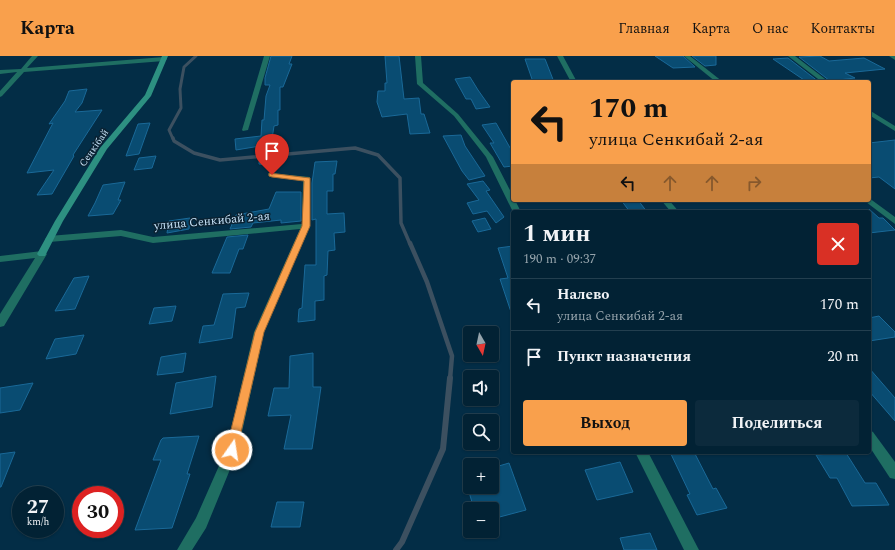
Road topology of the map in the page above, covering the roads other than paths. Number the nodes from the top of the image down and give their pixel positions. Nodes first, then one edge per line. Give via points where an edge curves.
1 (34, 56) edge
2 (267, 56) edge
3 (418, 56) edge
4 (560, 56) edge
5 (687, 56) edge
6 (791, 56) edge
7 (892, 56) edge
8 (164, 57) edge
9 (895, 58) edge
10 (21, 70) junction
11 (0, 72) edge
12 (573, 80) edge
13 (717, 80) edge
14 (823, 80) edge
15 (0, 95) edge
16 (871, 113) edge
17 (895, 129) edge
18 (245, 130) dead end
19 (272, 175) dead end
20 (511, 200) edge
21 (667, 202) edge
22 (871, 202) edge
23 (673, 210) edge
24 (895, 221) edge
25 (306, 226) junction
26 (50, 239) junction
27 (42, 254) junction
28 (0, 259) edge
29 (0, 323) edge
30 (871, 439) edge
31 (643, 454) edge
32 (895, 473) edge
33 (184, 550) edge
34 (692, 550) edge

1 - 10 street
2 - 18 street
3 - 20 street via 420,84 456,115 489,157
4 - 12 street
5 - 13 street
6 - 14 street
7 - 9 street
8 - 10 street
8 - 26 street, Сеңкібай via 148,96 104,148
10 - 11 street
10 - 15 street
16 - 17 street
19 - 25 street via 307,180
21 - 23 street
22 - 24 street
25 - 26 street, улица Сенкибай 2-ая via 153,240 121,233
25 - 33 street via 260,332 232,450 201,523
26 - 27 street, Сеңкібай
27 - 28 street
27 - 29 street
30 - 32 street
31 - 34 street

